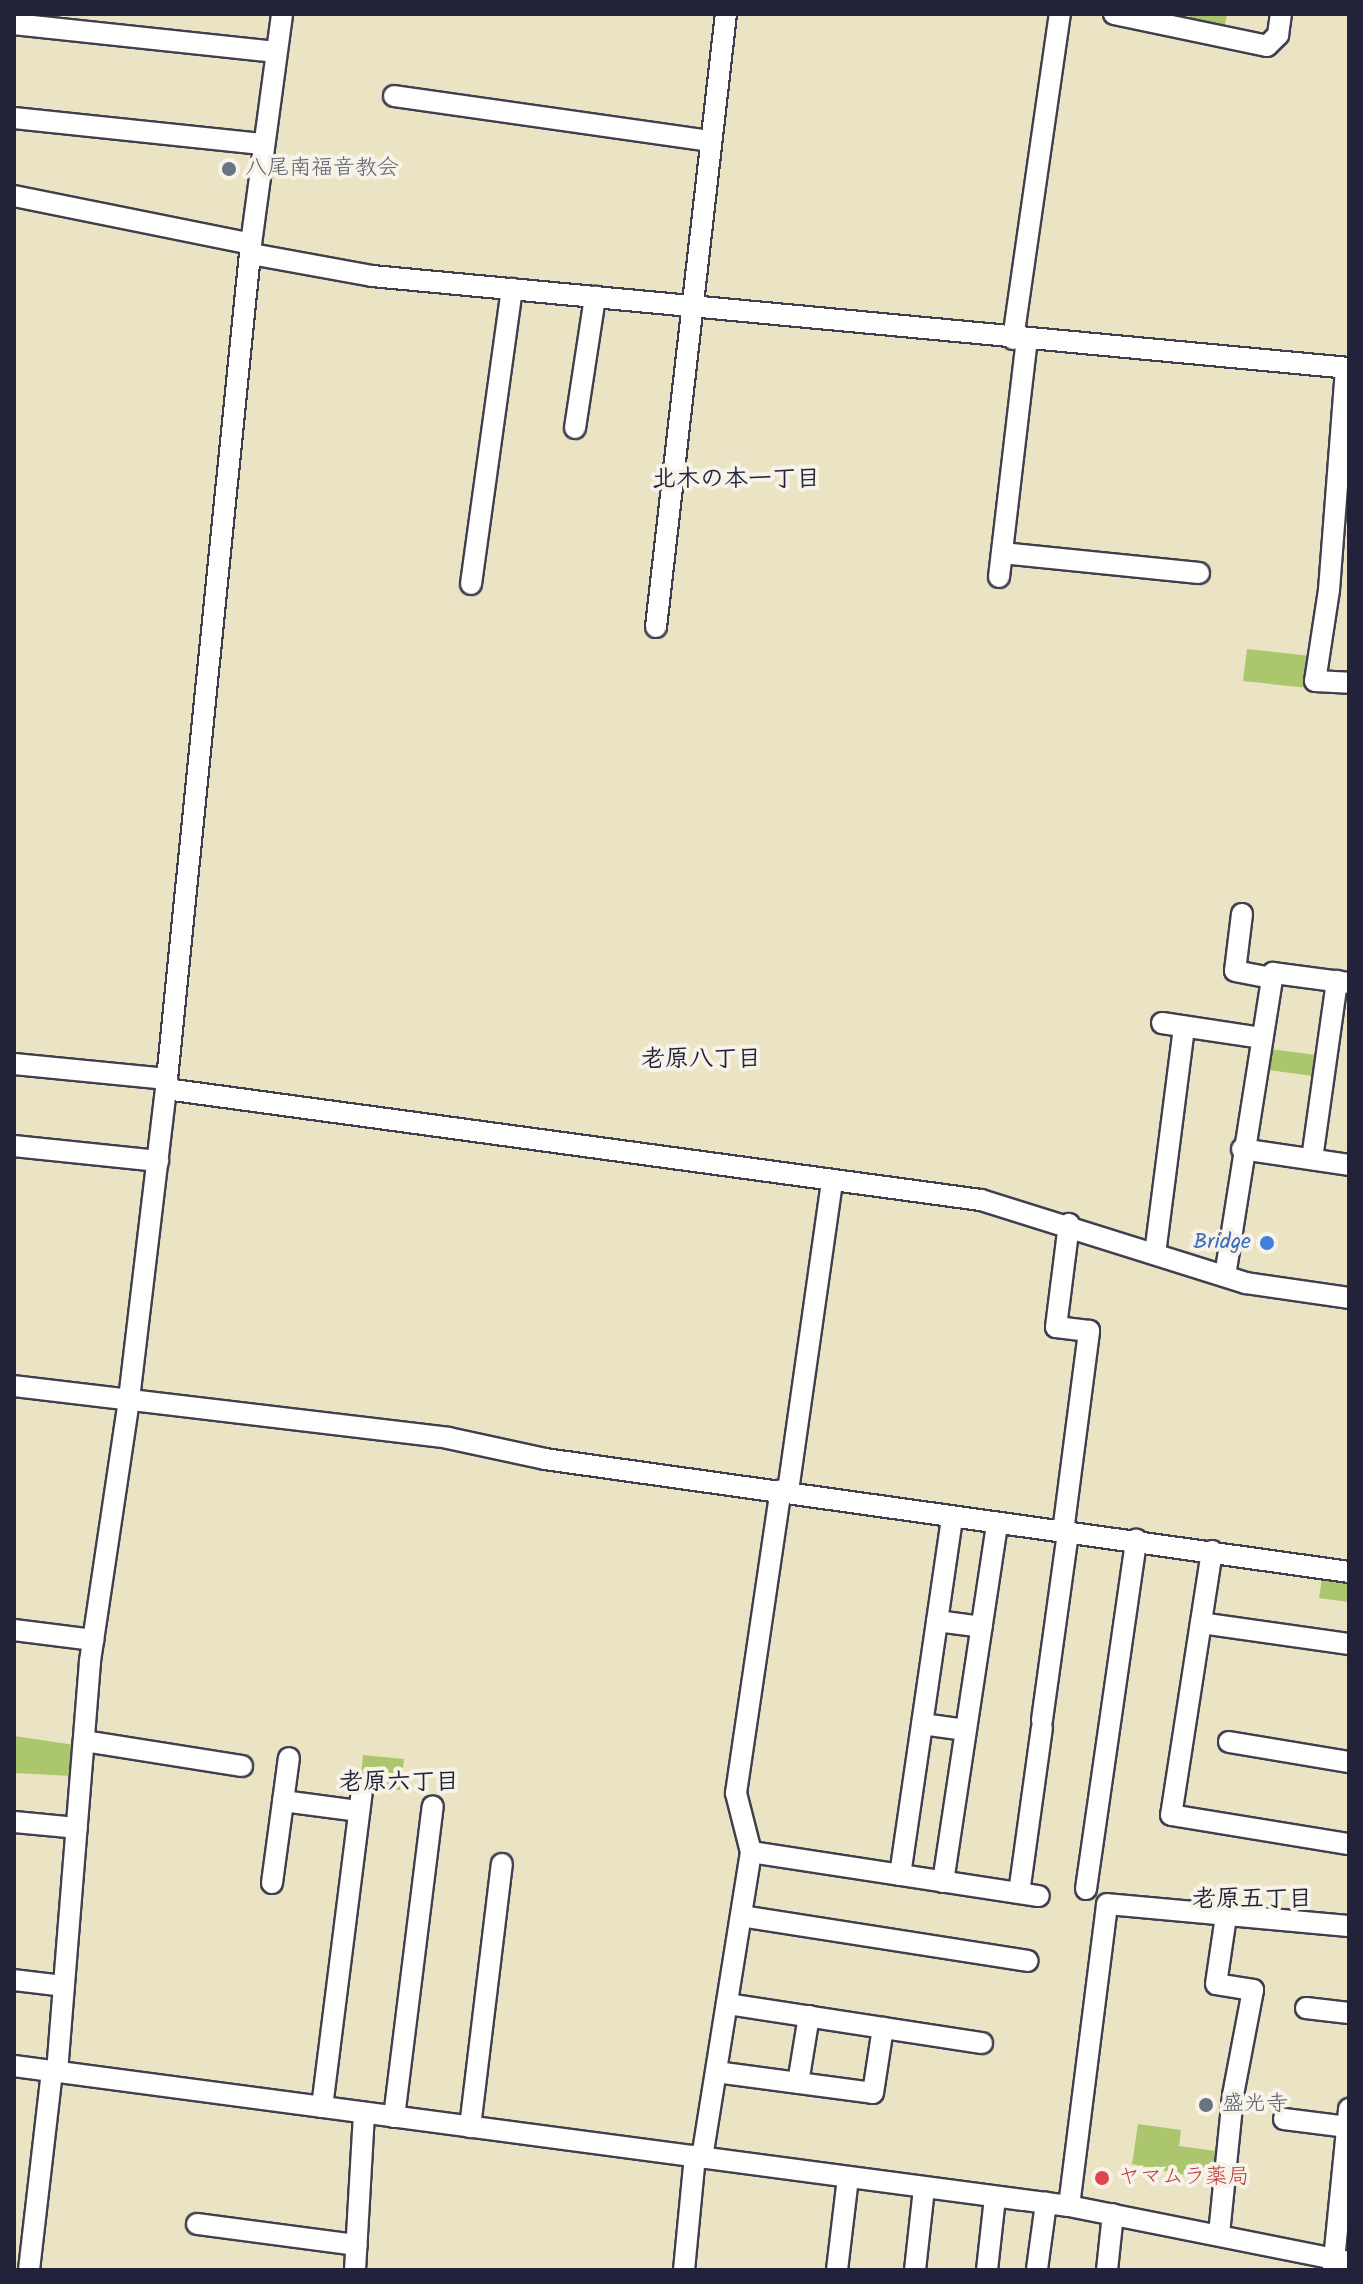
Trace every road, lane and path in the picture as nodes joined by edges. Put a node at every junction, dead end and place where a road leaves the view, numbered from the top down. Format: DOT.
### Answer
graph roads {
  1 [pos="282,14"];
  2 [pos="726,14"];
  3 [pos="1060,14"];
  4 [pos="1114,14"];
  5 [pos="1281,14"];
  6 [pos="1157,20"];
  7 [pos="14,24"];
  8 [pos="276,52"];
  9 [pos="394,96"];
  10 [pos="14,118"];
  11 [pos="710,141"];
  12 [pos="262,144"];
  13 [pos="14,196"];
  14 [pos="251,249"];
  15 [pos="512,289"];
  16 [pos="595,297"];
  17 [pos="691,306"];
  18 [pos="1020,340"];
  19 [pos="1348,368"];
  20 [pos="575,428"];
  21 [pos="1002,553"];
  22 [pos="1199,573"];
  23 [pos="999,577"];
  24 [pos="471,584"];
  25 [pos="656,627"];
  26 [pos="1349,683"];
  27 [pos="1242,914"];
  28 [pos="1272,978"];
  29 [pos="1343,982"];
  30 [pos="1162,1023"];
  31 [pos="1184,1027"];
  32 [pos="1261,1038"];
  33 [pos="14,1064"];
  34 [pos="167,1084"];
  35 [pos="14,1146"];
  36 [pos="1242,1149"];
  37 [pos="1312,1159"];
  38 [pos="158,1161"];
  39 [pos="1349,1165"];
  40 [pos="832,1180"];
  41 [pos="1069,1224"];
  42 [pos="1155,1254"];
  43 [pos="1225,1276"];
  44 [pos="1349,1298"];
  45 [pos="14,1386"];
  46 [pos="129,1399"];
  47 [pos="784,1490"];
  48 [pos="952,1519"];
  49 [pos="997,1525"];
  50 [pos="1066,1532"];
  51 [pos="1136,1540"];
  52 [pos="1212,1551"];
  53 [pos="1349,1572"];
  54 [pos="937,1621"];
  55 [pos="1201,1623"];
  56 [pos="982,1627"];
  57 [pos="14,1630"];
  58 [pos="93,1640"];
  59 [pos="1349,1644"];
  60 [pos="922,1724"];
  61 [pos="966,1730"];
  62 [pos="84,1741"];
  63 [pos="1229,1742"];
  64 [pos="289,1758"];
  65 [pos="1349,1762"];
  66 [pos="242,1766"];
  67 [pos="362,1789"];
  68 [pos="283,1801"];
  69 [pos="433,1806"];
  70 [pos="359,1811"];
  71 [pos="14,1822"];
  72 [pos="77,1828"];
  73 [pos="1349,1844"];
  74 [pos="751,1852"];
  75 [pos="502,1864"];
  76 [pos="900,1875"];
  77 [pos="943,1882"];
  78 [pos="272,1883"];
  79 [pos="1086,1889"];
  80 [pos="741,1916"];
  81 [pos="1226,1916"];
  82 [pos="1349,1926"];
  83 [pos="1027,1961"];
  84 [pos="14,1980"];
  85 [pos="64,1986"];
  86 [pos="727,2004"];
  87 [pos="1306,2008"];
  88 [pos="1349,2013"];
  89 [pos="809,2016"];
  90 [pos="883,2028"];
  91 [pos="982,2043"];
  92 [pos="14,2066"];
  93 [pos="54,2072"];
  94 [pos="716,2072"];
  95 [pos="798,2083"];
  96 [pos="322,2107"];
  97 [pos="364,2113"];
  98 [pos="394,2117"];
  99 [pos="1284,2119"];
  100 [pos="1348,2120"];
  101 [pos="470,2127"];
  102 [pos="699,2157"];
  103 [pos="848,2178"];
  104 [pos="924,2188"];
  105 [pos="995,2198"];
  106 [pos="1046,2203"];
  107 [pos="1069,2206"];
  108 [pos="1113,2214"];
  109 [pos="197,2224"];
  110 [pos="1219,2234"];
  111 [pos="357,2245"];
  112 [pos="1338,2264"];
  113 [pos="1037,2269"];
  114 [pos="29,2270"];
  115 [pos="355,2270"];
  116 [pos="684,2270"];
  117 [pos="837,2270"];
  118 [pos="915,2270"];
  119 [pos="987,2270"];
  120 [pos="1107,2270"];
  1 -- 8 [label="street"];
  2 -- 11 [label="street"];
  3 -- 18 [label="street"];
  4 -- 6 [label="street"];
  5 -- 6 [label="street"];
  7 -- 8 [label="street"];
  8 -- 12 [label="street"];
  9 -- 11 [label="street"];
  10 -- 12 [label="street"];
  11 -- 17 [label="street"];
  12 -- 14 [label="street"];
  13 -- 14 [label="street"];
  14 -- 15 [label="street"];
  14 -- 34 [label="street"];
  15 -- 16 [label="street"];
  15 -- 24 [label="street"];
  16 -- 17 [label="street"];
  16 -- 20 [label="street"];
  17 -- 18 [label="street"];
  17 -- 25 [label="street"];
  18 -- 19 [label="street"];
  18 -- 21 [label="street"];
  19 -- 26 [label="street"];
  21 -- 22 [label="street"];
  21 -- 23 [label="street"];
  27 -- 28 [label="street"];
  28 -- 29 [label="street"];
  28 -- 32 [label="street"];
  29 -- 37 [label="street"];
  30 -- 31 [label="street"];
  31 -- 32 [label="street"];
  31 -- 42 [label="street"];
  32 -- 36 [label="street"];
  33 -- 34 [label="street"];
  34 -- 38 [label="street"];
  34 -- 40 [label="street"];
  35 -- 38 [label="street"];
  36 -- 37 [label="street"];
  36 -- 43 [label="street"];
  37 -- 39 [label="street"];
  38 -- 46 [label="street"];
  40 -- 41 [label="street"];
  40 -- 47 [label="street"];
  41 -- 42 [label="street"];
  41 -- 50 [label="street"];
  42 -- 43 [label="street"];
  43 -- 44 [label="street"];
  45 -- 46 [label="street"];
  46 -- 47 [label="street"];
  46 -- 58 [label="street"];
  47 -- 48 [label="street"];
  47 -- 74 [label="street"];
  48 -- 49 [label="street"];
  48 -- 54 [label="street"];
  49 -- 50 [label="street"];
  49 -- 56 [label="street"];
  50 -- 51 [label="street"];
  50 -- 77 [label="street"];
  51 -- 52 [label="street"];
  51 -- 79 [label="street"];
  52 -- 53 [label="street"];
  52 -- 55 [label="street"];
  54 -- 56 [label="street"];
  54 -- 60 [label="street"];
  55 -- 59 [label="street"];
  55 -- 73 [label="street"];
  56 -- 61 [label="street"];
  57 -- 58 [label="street"];
  58 -- 62 [label="street"];
  60 -- 61 [label="street"];
  60 -- 76 [label="street"];
  61 -- 77 [label="street"];
  62 -- 66 [label="street"];
  62 -- 72 [label="street"];
  63 -- 65 [label="street"];
  64 -- 68 [label="street"];
  67 -- 70 [label="street"];
  68 -- 70 [label="street"];
  68 -- 78 [label="street"];
  69 -- 98 [label="street"];
  70 -- 96 [label="street"];
  71 -- 72 [label="street"];
  72 -- 85 [label="street"];
  74 -- 76 [label="street"];
  74 -- 80 [label="street"];
  75 -- 101 [label="street"];
  76 -- 77 [label="street"];
  80 -- 83 [label="street"];
  80 -- 86 [label="street"];
  81 -- 82 [label="street"];
  81 -- 107 [label="street"];
  81 -- 110 [label="street"];
  84 -- 85 [label="street"];
  85 -- 93 [label="street"];
  86 -- 89 [label="street"];
  86 -- 94 [label="street"];
  87 -- 88 [label="street"];
  89 -- 90 [label="street"];
  89 -- 95 [label="street"];
  90 -- 91 [label="street"];
  90 -- 95 [label="street"];
  92 -- 93 [label="street"];
  93 -- 96 [label="street"];
  93 -- 114 [label="street"];
  94 -- 95 [label="street"];
  94 -- 102 [label="street"];
  96 -- 97 [label="street"];
  97 -- 98 [label="street"];
  97 -- 111 [label="street"];
  98 -- 101 [label="street"];
  99 -- 100 [label="street"];
  100 -- 112 [label="street"];
  101 -- 102 [label="street"];
  102 -- 103 [label="street"];
  102 -- 116 [label="street"];
  103 -- 104 [label="street"];
  103 -- 117 [label="street"];
  104 -- 105 [label="street"];
  104 -- 118 [label="street"];
  105 -- 106 [label="street"];
  105 -- 119 [label="street"];
  106 -- 107 [label="street"];
  106 -- 113 [label="street"];
  107 -- 108 [label="street"];
  108 -- 110 [label="street"];
  108 -- 120 [label="street"];
  109 -- 111 [label="street"];
  110 -- 112 [label="street"];
  111 -- 115 [label="street"];
}
